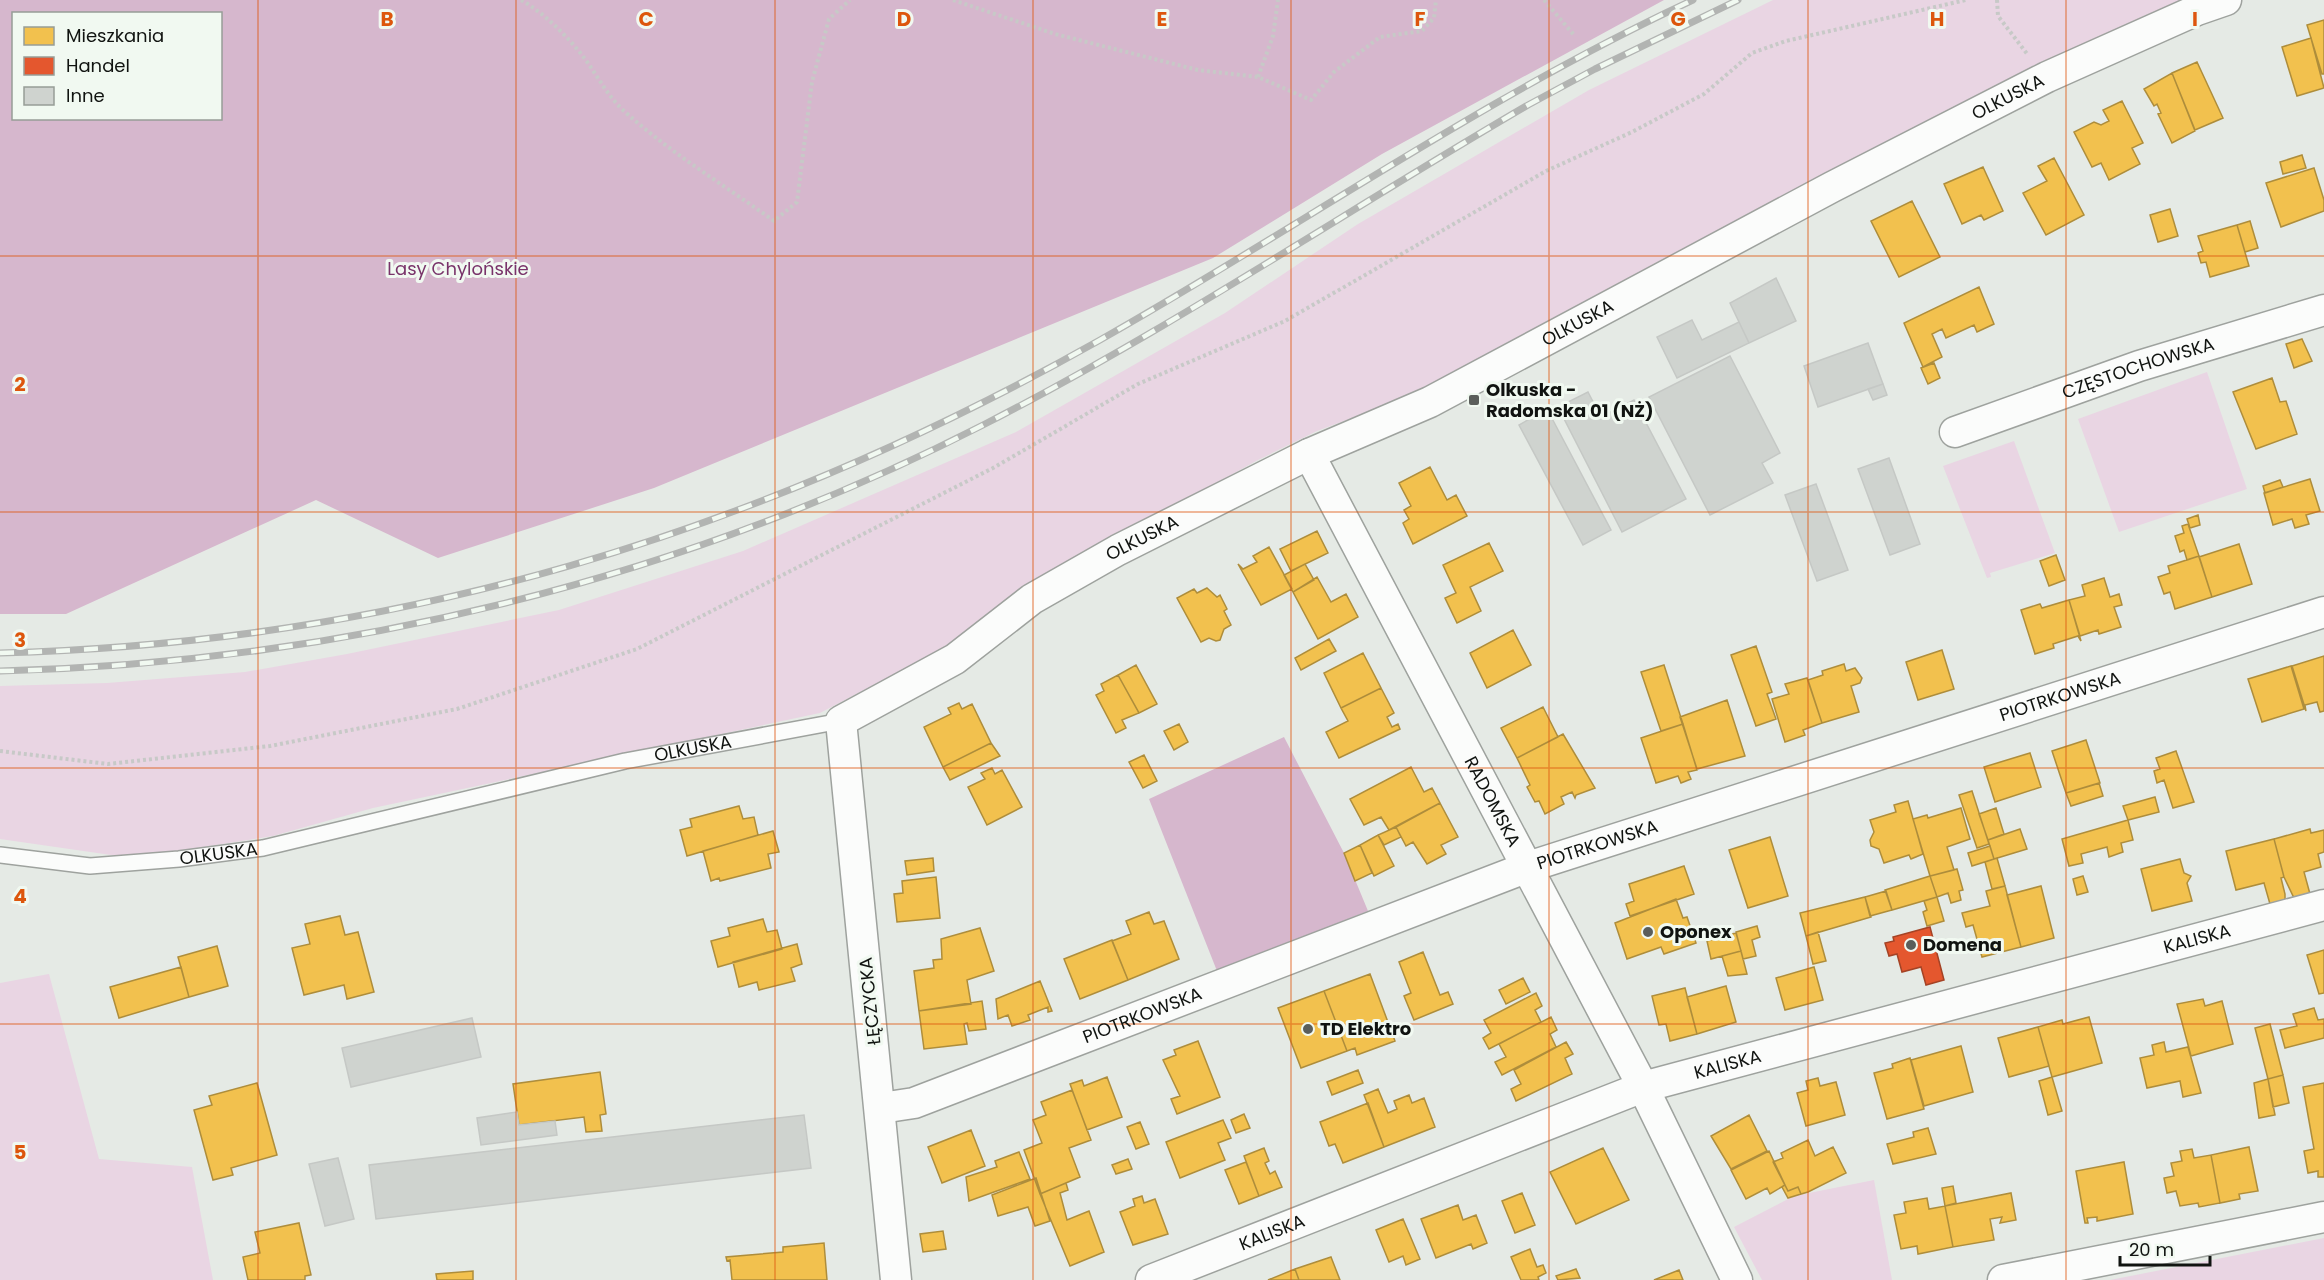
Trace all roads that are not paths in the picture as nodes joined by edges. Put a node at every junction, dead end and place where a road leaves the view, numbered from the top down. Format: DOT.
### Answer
graph roads {
  1 [pos="2226,0"];
  2 [pos="2324,310"];
  3 [pos="1955,432"];
  4 [pos="1309,454"];
  5 [pos="2324,612"];
  6 [pos="841,721"];
  7 [pos="0,855"];
  8 [pos="1528,867"];
  9 [pos="2324,905"];
  10 [pos="1643,1087"];
  11 [pos="881,1108"];
  12 [pos="2324,1217"];
  13 [pos="896,1280"];
  14 [pos="1152,1280"];
  15 [pos="1737,1280"];
  16 [pos="2003,1280"];
  1 -- 4 [label="street, OLKUSKA"];
  2 -- 3 [label="street, CZĘSTOCHOWSKA"];
  4 -- 6 [label="street, OLKUSKA"];
  4 -- 8 [label="street, RADOMSKA"];
  5 -- 8 [label="street, PIOTRKOWSKA"];
  6 -- 7 [label="lane, OLKUSKA"];
  6 -- 11 [label="street, ŁĘCZYCKA"];
  8 -- 10 [label="street, RADOMSKA"];
  8 -- 11 [label="street, PIOTRKOWSKA"];
  9 -- 10 [label="street, KALISKA"];
  10 -- 14 [label="street, KALISKA"];
  10 -- 15 [label="street, RADOMSKA"];
  11 -- 13 [label="street, ŁĘCZYCKA"];
  12 -- 16 [label="street"];
}
